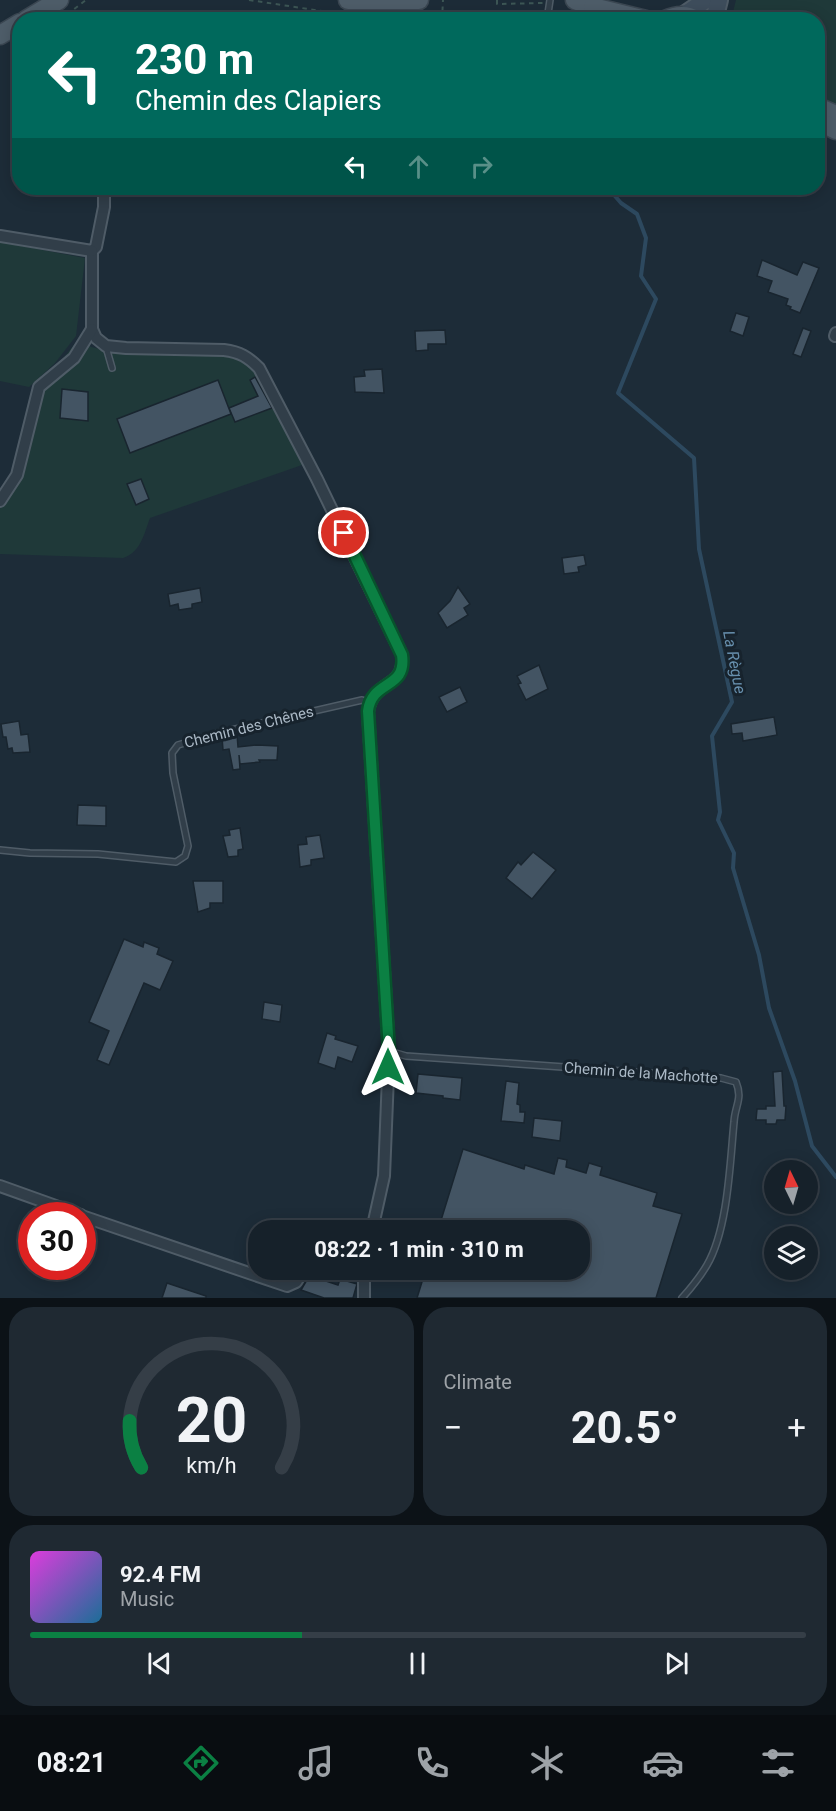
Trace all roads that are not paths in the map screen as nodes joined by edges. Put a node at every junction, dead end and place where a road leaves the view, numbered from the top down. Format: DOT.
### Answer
graph roads {
  1 [pos="57,0"];
  2 [pos="348,0"];
  3 [pos="419,0"];
  4 [pos="706,0"];
  5 [pos="585,3"];
  6 [pos="38,12"];
  7 [pos="599,12"];
  8 [pos="617,12"];
  9 [pos="695,12"];
  10 [pos="104,195"];
  11 [pos="0,236"];
  12 [pos="92,251"];
  13 [pos="92,329"];
  14 [pos="106,346"];
  15 [pos="112,368"];
  16 [pos="0,501"];
  17 [pos="369,703"];
  18 [pos="0,850"];
  19 [pos="389,1051"];
  20 [pos="0,1186"];
  21 [pos="45,1202"];
  22 [pos="96,1220"];
  23 [pos="374,1220"];
  24 [pos="248,1272"];
  25 [pos="270,1280"];
  26 [pos="297,1280"];
  27 [pos="364,1280"];
  28 [pos="364,1298"];
  29 [pos="682,1298"];
  1 -- 6 [label="main road"];
  2 -- 3 [label="main road"];
  4 -- 9 [label="main road"];
  5 -- 7 [label="main road"];
  5 -- 8 [label="main road"];
  10 -- 12 [label="street"];
  11 -- 12 [label="street"];
  12 -- 13 [label="street"];
  13 -- 14 [label="street"];
  13 -- 16 [label="street"];
  14 -- 15 [label="lane"];
  14 -- 17 [label="street"];
  17 -- 18 [label="lane, Chemin des Chênes"];
  17 -- 19 [label="street"];
  19 -- 23 [label="street"];
  19 -- 29 [label="lane, Chemin de la Machotte"];
  20 -- 21 [label="street"];
  22 -- 24 [label="street"];
  25 -- 26 [label="street"];
  27 -- 28 [label="street"];
}
